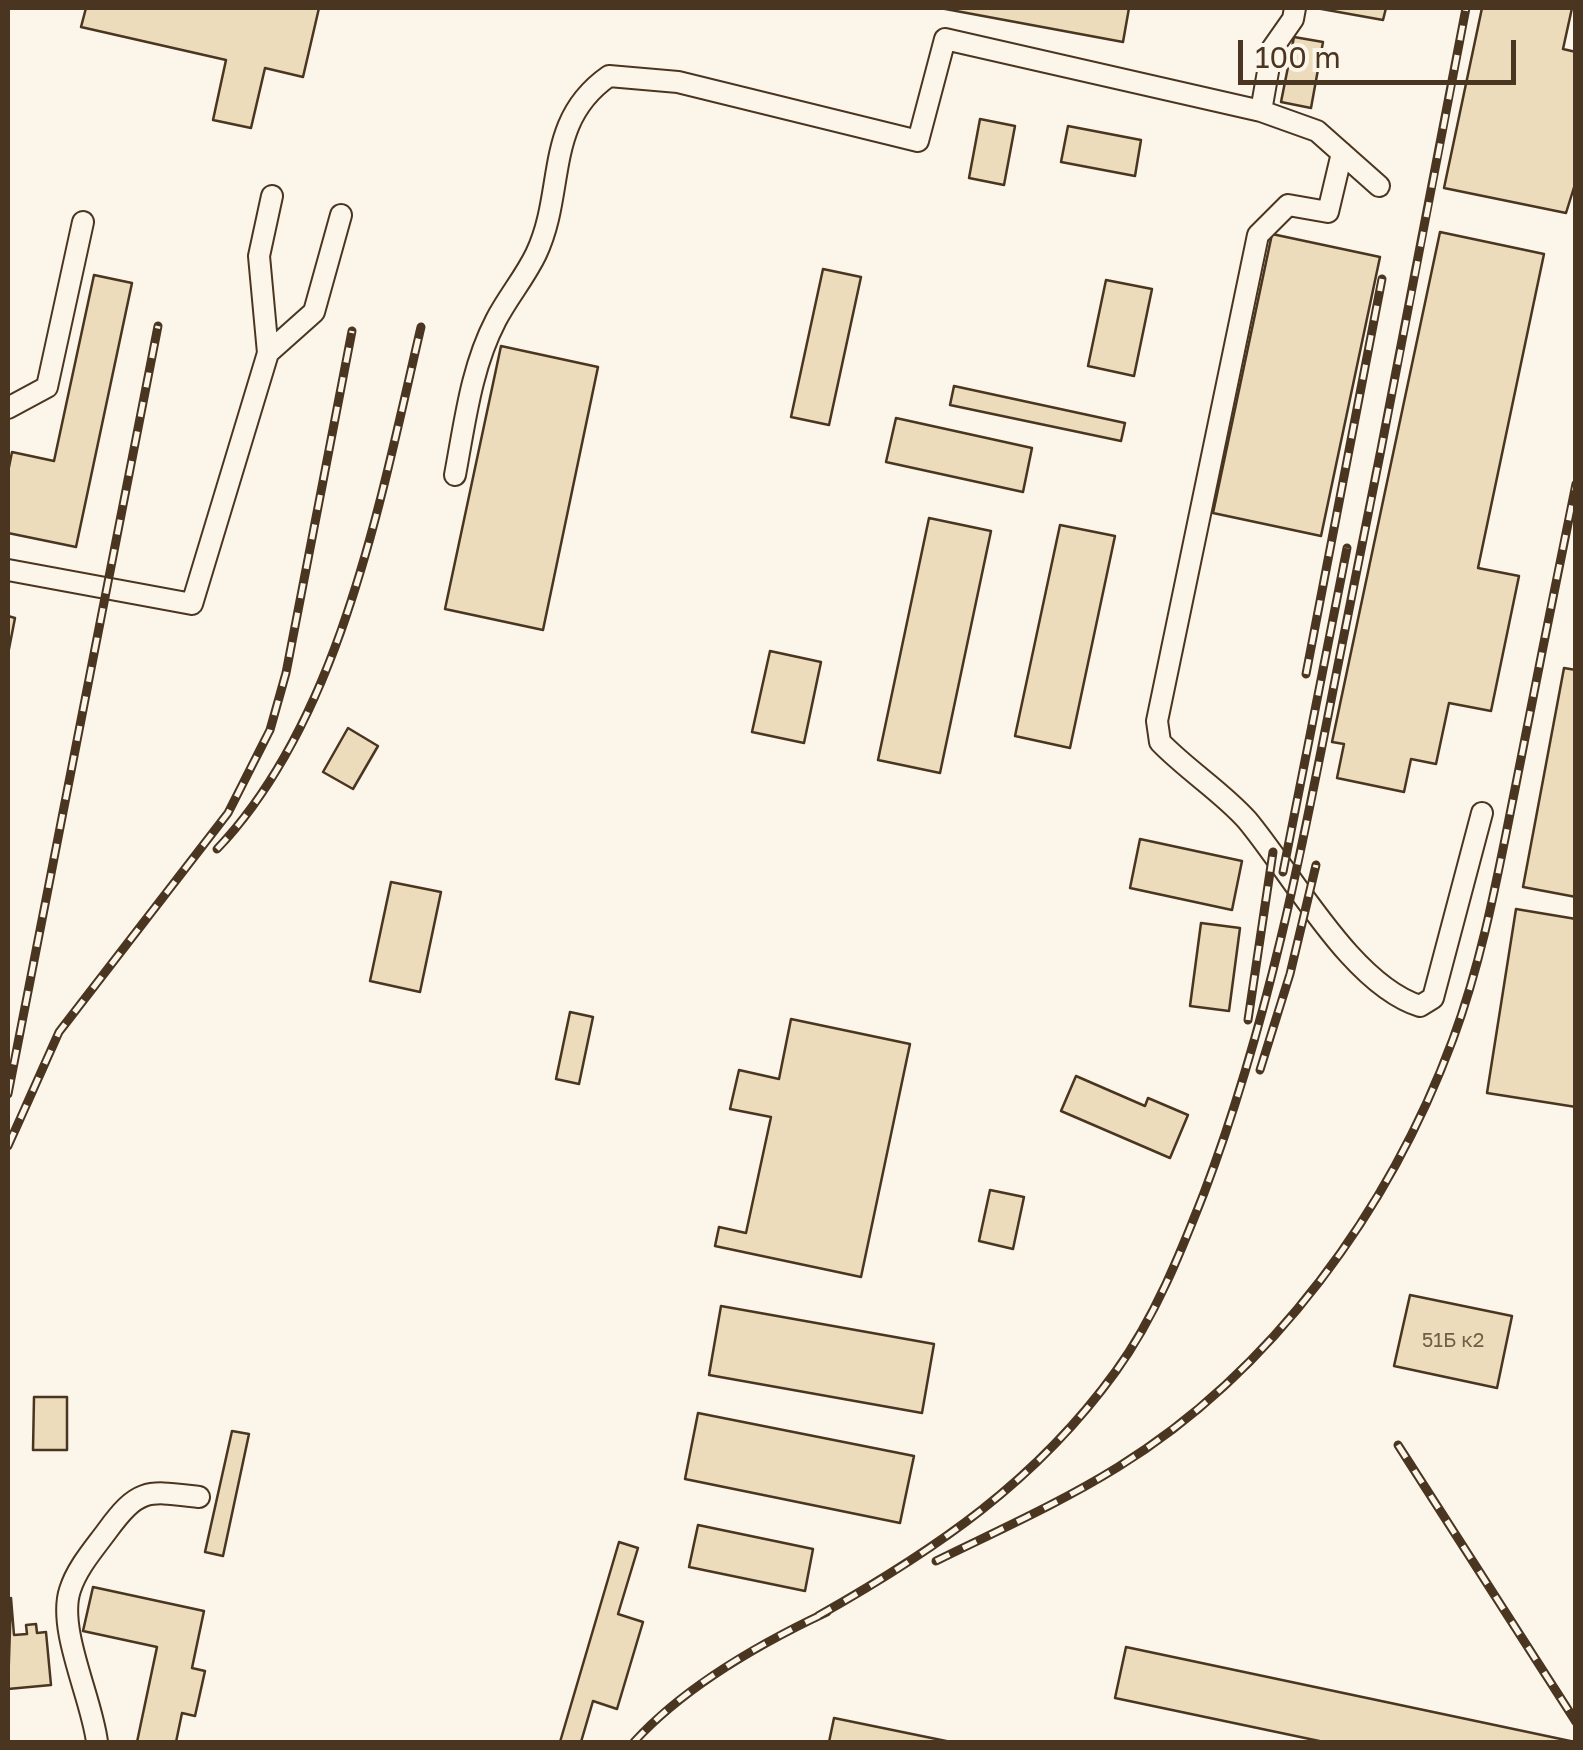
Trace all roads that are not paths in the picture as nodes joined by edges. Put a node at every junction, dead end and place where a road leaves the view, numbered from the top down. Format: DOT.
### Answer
graph roads {
  1 [pos="1295,8"];
  2 [pos="1261,111"];
  3 [pos="1342,153"];
  4 [pos="1379,186"];
  5 [pos="272,196"];
  6 [pos="341,215"];
  7 [pos="83,222"];
  8 [pos="268,353"];
  9 [pos="8,408"];
  10 [pos="456,475"];
  11 [pos="8,570"];
  12 [pos="1482,812"];
  13 [pos="199,1498"];
  14 [pos="97,1742"];
  1 -- 2 [label="lane"];
  2 -- 3 [label="lane"];
  2 -- 10 [label="lane"];
  3 -- 4 [label="lane"];
  3 -- 12 [label="lane"];
  5 -- 8 [label="lane"];
  6 -- 8 [label="lane"];
  7 -- 9 [label="lane"];
  8 -- 11 [label="lane"];
  13 -- 14 [label="lane"];
}
